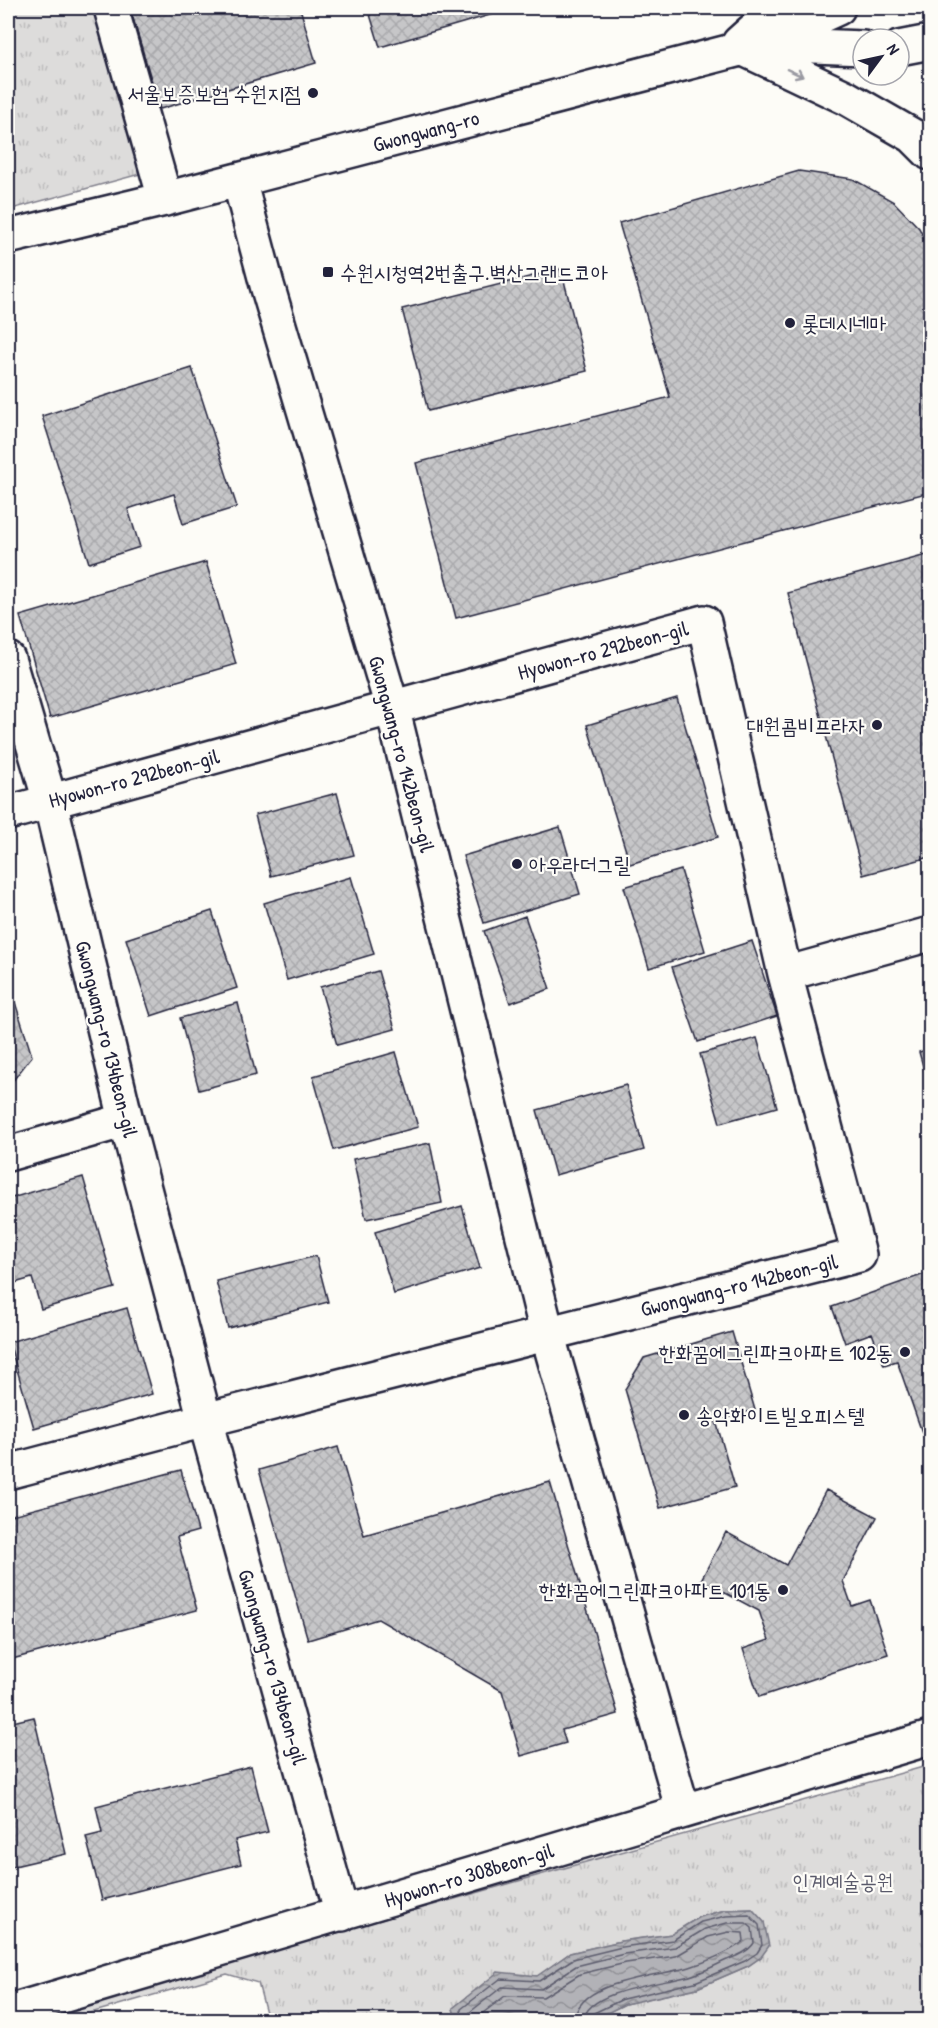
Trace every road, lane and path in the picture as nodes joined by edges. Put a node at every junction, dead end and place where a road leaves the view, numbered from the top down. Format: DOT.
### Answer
graph roads {
  1 [pos="111,8"];
  2 [pos="777,8"];
  3 [pos="838,8"];
  4 [pos="930,42"];
  5 [pos="911,46"];
  6 [pos="744,48"];
  7 [pos="851,48"];
  8 [pos="930,153"];
  9 [pos="239,180"];
  10 [pos="165,199"];
  11 [pos="8,237"];
  12 [pos="8,659"];
  13 [pos="392,707"];
  14 [pos="50,801"];
  15 [pos="8,813"];
  16 [pos="930,934"];
  17 [pos="785,974"];
  18 [pos="126,1120"];
  19 [pos="8,1154"];
  20 [pos="547,1333"];
  21 [pos="205,1420"];
  22 [pos="8,1472"];
  23 [pos="930,1738"];
  24 [pos="683,1811"];
  25 [pos="342,1914"];
  26 [pos="10,2004"];
  1 -- 10 [label="street"];
  2 -- 6 [label="street"];
  3 -- 6 [label="street, Gwongwang-ro"];
  4 -- 5 [label="street"];
  6 -- 7 [label="street"];
  6 -- 8 [label="street, one-way"];
  6 -- 9 [label="street, Gwongwang-ro"];
  9 -- 10 [label="street, Gwongwang-ro"];
  9 -- 13 [label="street, Gwongwang-ro 142beon-gil"];
  10 -- 11 [label="street, Gwongwang-ro"];
  12 -- 14 [label="street, Gwongwang-ro 134beon-gil"];
  13 -- 14 [label="street, Hyowon-ro 292beon-gil"];
  13 -- 17 [label="street, Hyowon-ro 292beon-gil"];
  13 -- 20 [label="street, Gwongwang-ro 142beon-gil"];
  14 -- 15 [label="street, Hyowon-ro 292beon-gil"];
  14 -- 18 [label="street, Gwongwang-ro 134beon-gil"];
  16 -- 17 [label="street"];
  17 -- 20 [label="street, Gwongwang-ro 142beon-gil"];
  18 -- 19 [label="street"];
  18 -- 21 [label="street, Gwongwang-ro 134beon-gil"];
  20 -- 21 [label="street"];
  20 -- 24 [label="street, Gwongwang-ro 142beon-gil"];
  21 -- 22 [label="street"];
  21 -- 25 [label="street, Gwongwang-ro 134beon-gil"];
  23 -- 24 [label="street, Hyowon-ro 308beon-gil"];
  24 -- 25 [label="street, Hyowon-ro 308beon-gil"];
  25 -- 26 [label="street, Hyowon-ro 308beon-gil"];
}
